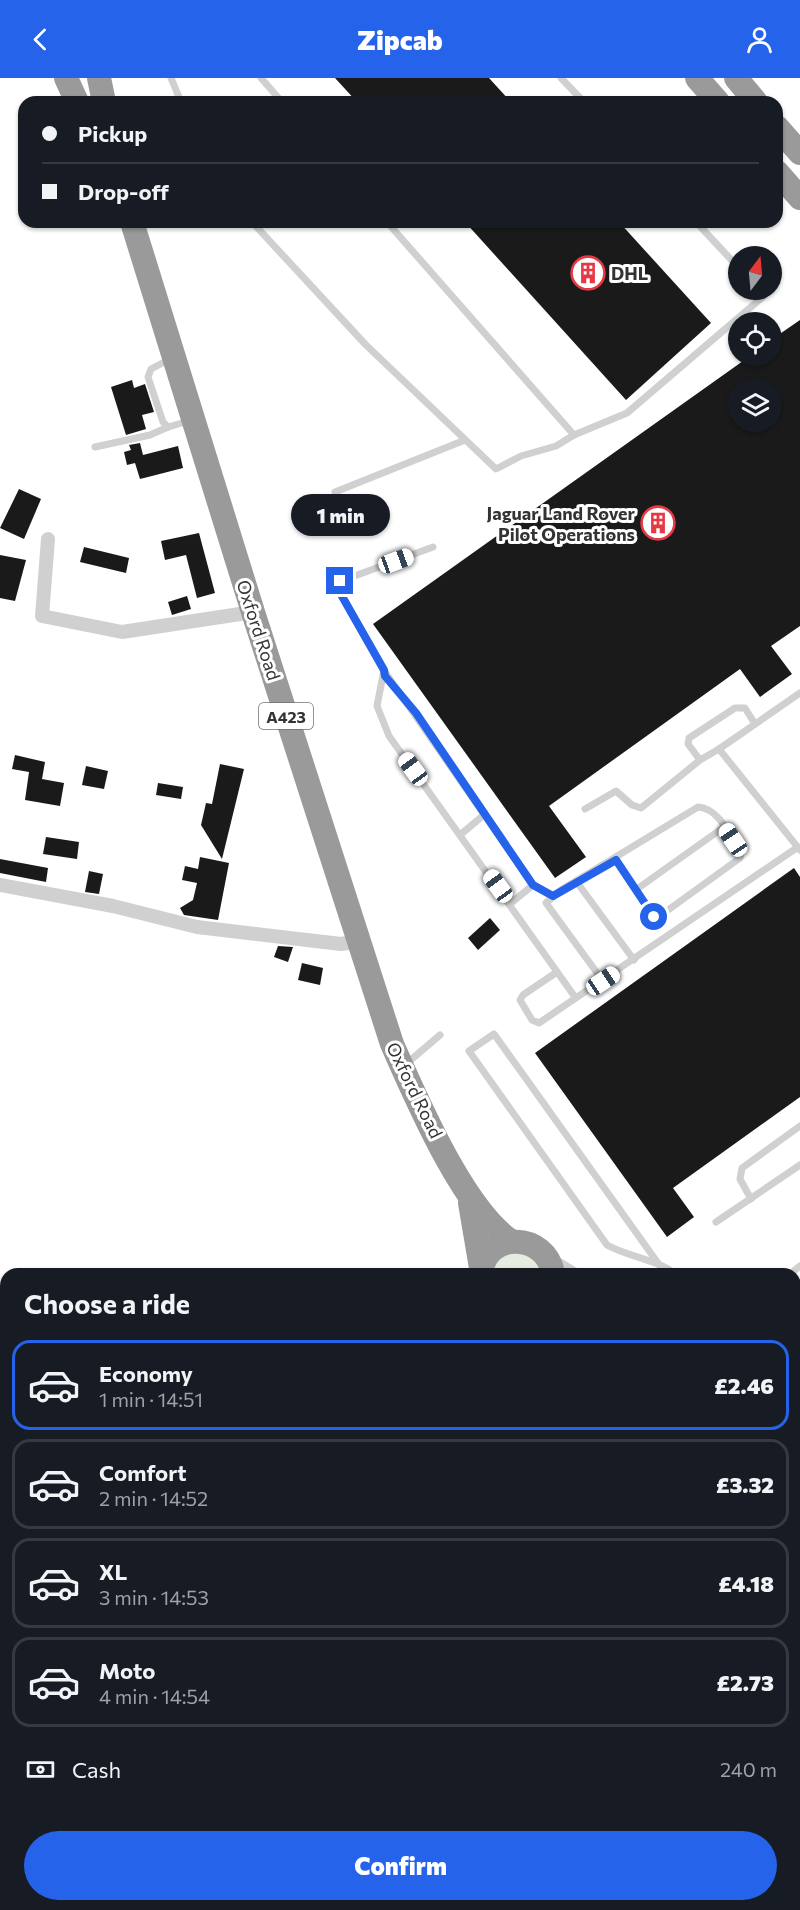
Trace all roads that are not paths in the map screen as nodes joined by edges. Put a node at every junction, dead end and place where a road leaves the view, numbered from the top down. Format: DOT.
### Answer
graph roads {
  1 [pos="66,78"];
  2 [pos="99,78"];
  3 [pos="171,78"];
  4 [pos="261,78"];
  5 [pos="561,78"];
  6 [pos="697,78"];
  7 [pos="736,78"];
  8 [pos="74,96"];
  9 [pos="103,96"];
  10 [pos="178,96"];
  11 [pos="277,96"];
  12 [pos="578,96"];
  13 [pos="712,96"];
  14 [pos="751,96"];
  15 [pos="783,134"];
  16 [pos="800,153"];
  17 [pos="783,179"];
  18 [pos="800,198"];
  19 [pos="134,228"];
  20 [pos="258,228"];
  21 [pos="392,228"];
  22 [pos="702,228"];
  23 [pos="728,256"];
  24 [pos="759,300"];
  25 [pos="175,356"];
  26 [pos="194,419"];
  27 [pos="168,426"];
  28 [pos="574,435"];
  29 [pos="465,440"];
  30 [pos="95,447"];
  31 [pos="335,492"];
  32 [pos="48,539"];
  33 [pos="433,547"];
  34 [pos="253,612"];
  35 [pos="384,670"];
  36 [pos="800,693"];
  37 [pos="755,724"];
  38 [pos="718,748"];
  39 [pos="700,760"];
  40 [pos="585,809"];
  41 [pos="485,814"];
  42 [pos="724,827"];
  43 [pos="460,835"];
  44 [pos="799,848"];
  45 [pos="616,860"];
  46 [pos="576,881"];
  47 [pos="0,885"];
  48 [pos="533,885"];
  49 [pos="637,889"];
  50 [pos="553,896"];
  51 [pos="510,904"];
  52 [pos="359,941"];
  53 [pos="634,960"];
  54 [pos="557,972"];
  55 [pos="603,981"];
  56 [pos="574,997"];
  57 [pos="440,1035"];
  58 [pos="402,1067"];
  59 [pos="800,1126"];
  60 [pos="800,1165"];
  61 [pos="470,1198"];
  62 [pos="752,1199"];
  63 [pos="716,1222"];
  64 [pos="512,1241"];
  65 [pos="549,1263"];
  66 [pos="660,1266"];
  67 [pos="481,1268"];
  68 [pos="483,1268"];
  69 [pos="664,1268"];
  1 -- 8 [label="highway"];
  2 -- 9 [label="highway"];
  3 -- 10 [label="lane"];
  4 -- 11 [label="lane"];
  5 -- 12 [label="lane"];
  6 -- 13 [label="highway"];
  7 -- 14 [label="highway"];
  15 -- 16 [label="highway"];
  17 -- 18 [label="highway"];
  19 -- 25 [label="highway, Oxford Road / A423"];
  20 -- 29 [label="lane"];
  21 -- 28 [label="lane"];
  22 -- 23 [label="lane"];
  24 -- 28 [label="lane"];
  25 -- 26 [label="highway, Oxford Road / A423"];
  25 -- 27 [label="lane"];
  26 -- 27 [label="lane"];
  26 -- 34 [label="highway, Oxford Road / A423"];
  27 -- 30 [label="lane"];
  28 -- 29 [label="lane"];
  29 -- 31 [label="lane"];
  32 -- 34 [label="street"];
  33 -- 35 [label="lane"];
  34 -- 52 [label="highway, Oxford Road / A423"];
  35 -- 41 [label="lane"];
  35 -- 43 [label="lane"];
  36 -- 37 [label="lane"];
  37 -- 38 [label="lane"];
  37 -- 39 [label="lane"];
  38 -- 39 [label="lane"];
  38 -- 44 [label="lane"];
  39 -- 40 [label="lane"];
  41 -- 43 [label="lane"];
  41 -- 48 [label="lane"];
  42 -- 45 [label="lane"];
  42 -- 49 [label="lane"];
  42 -- 49 [label="lane"];
  43 -- 51 [label="lane"];
  44 -- 53 [label="lane"];
  45 -- 46 [label="lane"];
  45 -- 49 [label="lane"];
  46 -- 50 [label="lane"];
  46 -- 53 [label="lane"];
  47 -- 52 [label="street"];
  48 -- 50 [label="lane"];
  48 -- 51 [label="lane"];
  50 -- 55 [label="lane"];
  51 -- 54 [label="lane"];
  52 -- 58 [label="highway, Oxford Road / A423"];
  53 -- 55 [label="lane"];
  54 -- 56 [label="lane"];
  54 -- 56 [label="lane"];
  55 -- 56 [label="lane"];
  57 -- 58 [label="lane"];
  58 -- 61 [label="highway, Oxford Road / A423"];
  59 -- 62 [label="lane"];
  60 -- 62 [label="lane"];
  61 -- 64 [label="highway, Oxford Road / A423"];
  61 -- 67 [label="highway, Oxford Road / A423"];
  62 -- 63 [label="lane"];
  64 -- 65 [label="highway"];
  64 -- 68 [label="highway"];
  66 -- 66 [label="lane"];
  66 -- 69 [label="lane"];
}
